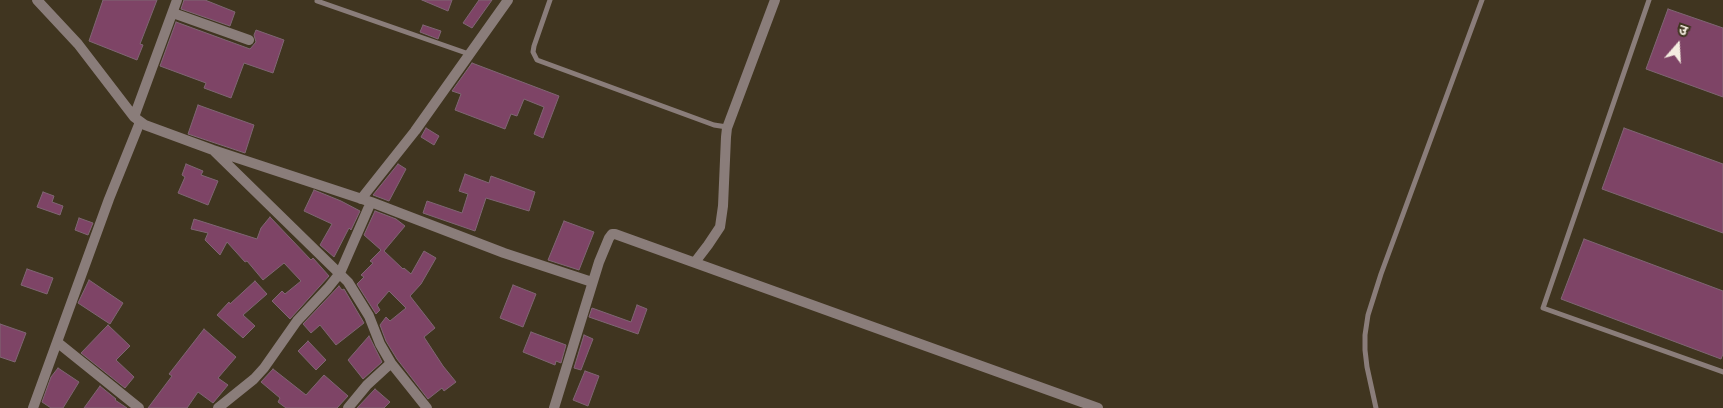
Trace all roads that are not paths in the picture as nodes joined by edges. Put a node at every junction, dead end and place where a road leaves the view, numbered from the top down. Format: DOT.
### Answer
graph roads {
  1 [pos="37,0"];
  2 [pos="177,0"];
  3 [pos="508,0"];
  4 [pos="550,0"];
  5 [pos="775,0"];
  6 [pos="1482,0"];
  7 [pos="1649,0"];
  8 [pos="317,1"];
  9 [pos="173,13"];
  10 [pos="250,40"];
  11 [pos="469,54"];
  12 [pos="137,120"];
  13 [pos="728,128"];
  14 [pos="213,150"];
  15 [pos="366,201"];
  16 [pos="696,262"];
  17 [pos="340,273"];
  18 [pos="592,282"];
  19 [pos="57,342"];
  20 [pos="391,363"];
  21 [pos="1723,372"];
  22 [pos="33,408"];
  23 [pos="139,408"];
  24 [pos="218,408"];
  25 [pos="348,408"];
  26 [pos="427,408"];
  27 [pos="554,408"];
  28 [pos="1098,408"];
  29 [pos="1376,408"];
  1 -- 12 [label="street"];
  2 -- 9 [label="street"];
  3 -- 11 [label="street"];
  4 -- 13 [label="lane"];
  5 -- 13 [label="street"];
  6 -- 29 [label="lane"];
  7 -- 21 [label="lane"];
  8 -- 11 [label="lane"];
  9 -- 10 [label="street"];
  9 -- 12 [label="street"];
  11 -- 15 [label="street"];
  12 -- 14 [label="street"];
  12 -- 19 [label="street"];
  13 -- 16 [label="street"];
  14 -- 15 [label="street"];
  14 -- 17 [label="street"];
  15 -- 17 [label="street"];
  15 -- 18 [label="street"];
  16 -- 18 [label="street"];
  16 -- 28 [label="street"];
  17 -- 20 [label="street"];
  17 -- 24 [label="street"];
  18 -- 27 [label="street"];
  19 -- 22 [label="street"];
  19 -- 23 [label="street"];
  20 -- 25 [label="street"];
  20 -- 26 [label="street"];
}
